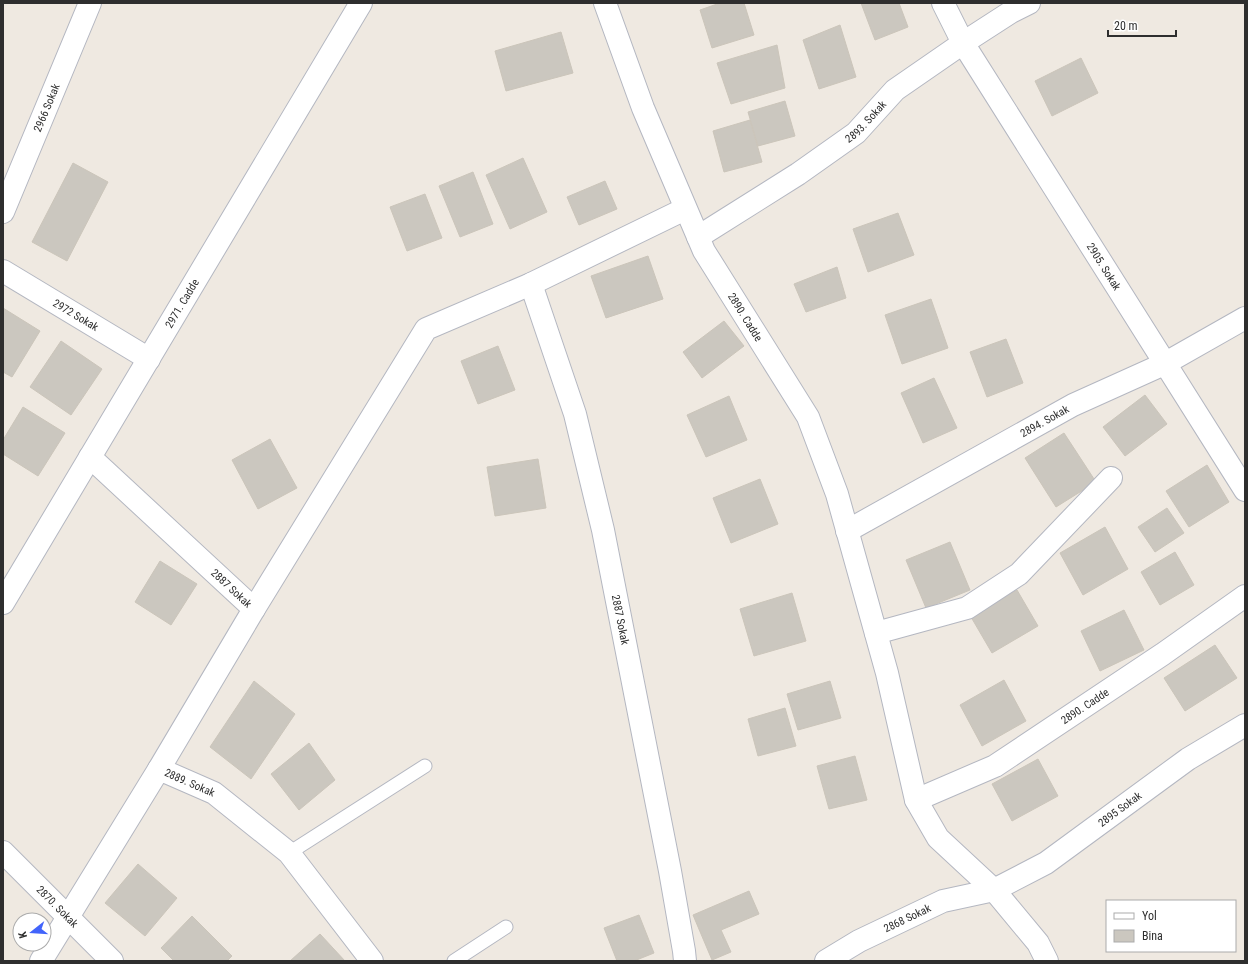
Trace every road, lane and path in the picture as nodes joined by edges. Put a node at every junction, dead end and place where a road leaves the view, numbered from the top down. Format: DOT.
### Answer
graph roads {
  1 [pos="90,3"];
  2 [pos="361,3"];
  3 [pos="605,3"];
  4 [pos="943,3"];
  5 [pos="1029,3"];
  6 [pos="963,43"];
  7 [pos="686,208"];
  8 [pos="3,212"];
  9 [pos="698,237"];
  10 [pos="3,271"];
  11 [pos="531,284"];
  12 [pos="1245,318"];
  13 [pos="149,359"];
  14 [pos="1164,364"];
  15 [pos="90,457"];
  16 [pos="1111,478"];
  17 [pos="1245,490"];
  18 [pos="847,531"];
  19 [pos="1245,596"];
  20 [pos="3,604"];
  21 [pos="254,609"];
  22 [pos="876,633"];
  23 [pos="1245,725"];
  24 [pos="425,766"];
  25 [pos="159,769"];
  26 [pos="916,800"];
  27 [pos="3,852"];
  28 [pos="289,853"];
  29 [pos="994,890"];
  30 [pos="68,917"];
  31 [pos="506,927"];
  32 [pos="41,961"];
  33 [pos="112,961"];
  34 [pos="372,961"];
  35 [pos="454,961"];
  36 [pos="685,961"];
  37 [pos="826,961"];
  38 [pos="1047,961"];
  1 -- 8 [label="street, 2966 Sokak"];
  2 -- 13 [label="street, 2971. Cadde"];
  3 -- 7 [label="street, 2890. Cadde"];
  4 -- 6 [label="street, 2905. Sokak"];
  5 -- 6 [label="street, 2893. Sokak"];
  6 -- 9 [label="street, 2893. Sokak"];
  6 -- 14 [label="street, 2905. Sokak"];
  7 -- 9 [label="street, 2890. Cadde"];
  7 -- 11 [label="street"];
  9 -- 18 [label="street, 2890. Cadde"];
  10 -- 13 [label="street, 2972 Sokak"];
  11 -- 21 [label="street"];
  11 -- 36 [label="street, 2887 Sokak"];
  12 -- 14 [label="street, 2894. Sokak"];
  13 -- 15 [label="street, 2971. Cadde"];
  14 -- 17 [label="street, 2905. Sokak"];
  14 -- 18 [label="street, 2894. Sokak"];
  15 -- 20 [label="street, 2971. Cadde"];
  15 -- 21 [label="street, 2887 Sokak"];
  16 -- 22 [label="street"];
  18 -- 22 [label="street, 2890. Cadde"];
  19 -- 26 [label="street, 2890. Cadde"];
  21 -- 25 [label="street, 2887 Sokak"];
  22 -- 26 [label="street, 2890. Cadde"];
  23 -- 29 [label="street, 2895 Sokak"];
  24 -- 28 [label="lane"];
  25 -- 28 [label="street, 2889. Sokak"];
  25 -- 30 [label="street, 2889. Sokak"];
  26 -- 29 [label="street, 2890. Cadde"];
  27 -- 30 [label="street, 2870. Sokak"];
  28 -- 34 [label="street, 2889. Sokak"];
  29 -- 37 [label="street, 2868 Sokak"];
  29 -- 38 [label="street, 2890. Cadde"];
  30 -- 32 [label="street, 2889. Sokak"];
  30 -- 33 [label="street, 2870. Sokak"];
  31 -- 35 [label="lane"];
}
